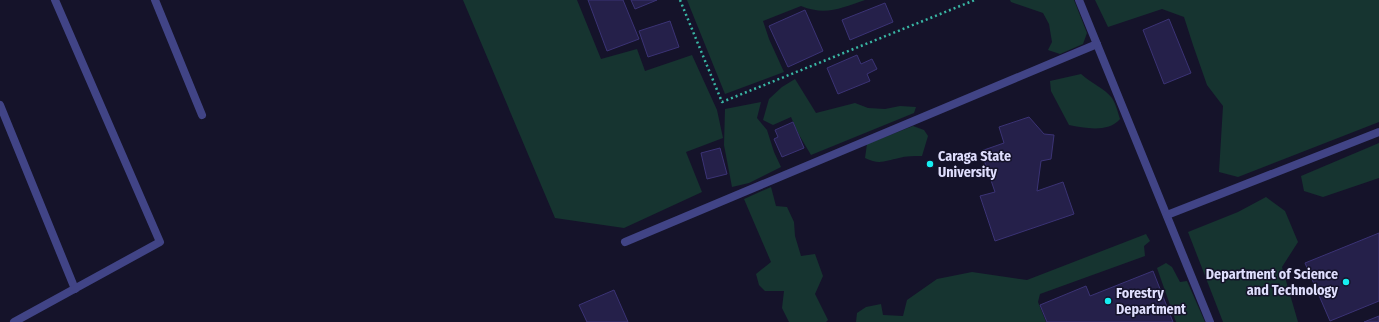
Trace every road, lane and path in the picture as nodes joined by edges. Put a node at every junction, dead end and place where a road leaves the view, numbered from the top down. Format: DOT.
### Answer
graph roads {
  1 [pos="56,0"];
  2 [pos="155,0"];
  3 [pos="680,0"];
  4 [pos="975,0"];
  5 [pos="1079,0"];
  6 [pos="1097,44"];
  7 [pos="0,105"];
  8 [pos="202,115"];
  9 [pos="1379,132"];
  10 [pos="1167,215"];
  11 [pos="625,242"];
  12 [pos="75,288"];
  13 [pos="14,322"];
  14 [pos="1210,322"];
  1 -- 12 [label="street"];
  2 -- 8 [label="street"];
  3 -- 4 [label="path"];
  5 -- 6 [label="street"];
  6 -- 10 [label="street"];
  6 -- 11 [label="street"];
  7 -- 12 [label="street"];
  9 -- 10 [label="street"];
  10 -- 14 [label="street"];
  12 -- 13 [label="street"];
}
